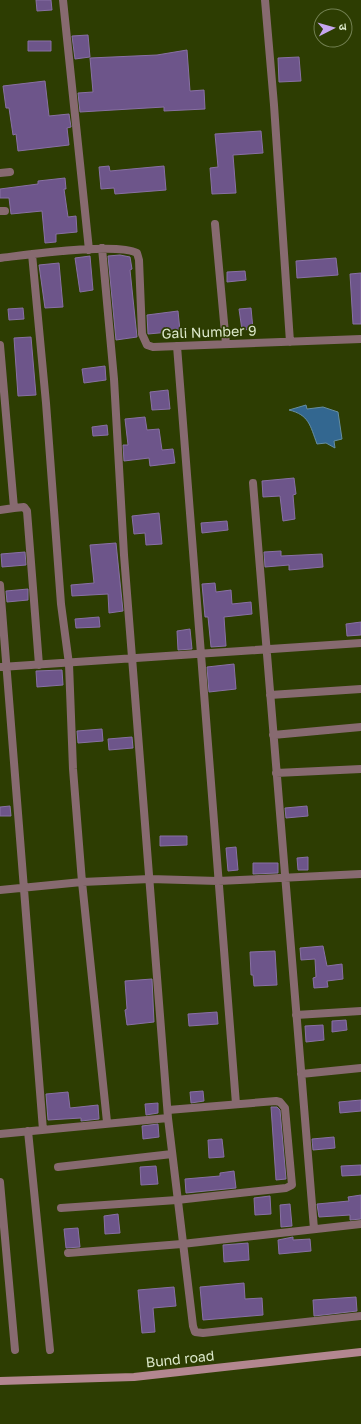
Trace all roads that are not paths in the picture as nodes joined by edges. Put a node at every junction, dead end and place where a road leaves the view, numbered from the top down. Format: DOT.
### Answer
graph roads {
  1 [pos="63,0"];
  2 [pos="265,0"];
  3 [pos="10,172"];
  4 [pos="0,173"];
  5 [pos="215,224"];
  6 [pos="102,248"];
  7 [pos="88,250"];
  8 [pos="32,254"];
  9 [pos="0,258"];
  10 [pos="361,339"];
  11 [pos="290,342"];
  12 [pos="226,344"];
  13 [pos="0,345"];
  14 [pos="177,346"];
  15 [pos="253,483"];
  16 [pos="14,508"];
  17 [pos="0,510"];
  18 [pos="0,585"];
  19 [pos="361,644"];
  20 [pos="266,650"];
  21 [pos="200,654"];
  22 [pos="133,659"];
  23 [pos="69,664"];
  24 [pos="39,665"];
  25 [pos="3,667"];
  26 [pos="361,689"];
  27 [pos="270,695"];
  28 [pos="361,726"];
  29 [pos="273,734"];
  30 [pos="361,769"];
  31 [pos="276,773"];
  32 [pos="361,874"];
  33 [pos="150,879"];
  34 [pos="285,879"];
  35 [pos="218,881"];
  36 [pos="82,882"];
  37 [pos="23,888"];
  38 [pos="0,890"];
  39 [pos="361,1010"];
  40 [pos="296,1015"];
  41 [pos="361,1068"];
  42 [pos="301,1074"];
  43 [pos="236,1104"];
  44 [pos="168,1114"];
  45 [pos="107,1122"];
  46 [pos="43,1130"];
  47 [pos="28,1131"];
  48 [pos="0,1134"];
  49 [pos="172,1154"];
  50 [pos="58,1167"];
  51 [pos="0,1182"];
  52 [pos="177,1200"];
  53 [pos="61,1208"];
  54 [pos="361,1224"];
  55 [pos="314,1229"];
  56 [pos="182,1244"];
  57 [pos="68,1253"];
  58 [pos="361,1316"];
  59 [pos="15,1350"];
  60 [pos="50,1350"];
  61 [pos="361,1352"];
  62 [pos="0,1381"];
  1 -- 7 [label="street"];
  2 -- 11 [label="street"];
  3 -- 4 [label="street"];
  5 -- 12 [label="street"];
  6 -- 7 [label="street, Gali Number 9"];
  6 -- 14 [label="street, Gali Number 9"];
  6 -- 22 [label="street"];
  7 -- 8 [label="street, Gali Number 9"];
  8 -- 9 [label="street, Gali Number 9"];
  8 -- 23 [label="street"];
  10 -- 11 [label="street, Gali Number 9"];
  11 -- 12 [label="street, Gali Number 9"];
  12 -- 14 [label="street, Gali Number 9"];
  13 -- 16 [label="street"];
  14 -- 21 [label="street"];
  15 -- 20 [label="street"];
  16 -- 17 [label="street"];
  16 -- 24 [label="street"];
  18 -- 25 [label="street"];
  19 -- 20 [label="street"];
  20 -- 21 [label="street"];
  20 -- 27 [label="street"];
  21 -- 22 [label="street"];
  21 -- 35 [label="street"];
  22 -- 23 [label="street"];
  22 -- 33 [label="street"];
  23 -- 24 [label="street"];
  23 -- 36 [label="street"];
  24 -- 25 [label="street"];
  25 -- 37 [label="street"];
  26 -- 27 [label="street"];
  27 -- 29 [label="street"];
  28 -- 29 [label="street"];
  29 -- 31 [label="street"];
  30 -- 31 [label="street"];
  31 -- 34 [label="street"];
  32 -- 34 [label="street"];
  33 -- 35 [label="street"];
  33 -- 36 [label="street"];
  33 -- 44 [label="street"];
  34 -- 35 [label="street"];
  34 -- 40 [label="street"];
  35 -- 43 [label="street"];
  36 -- 37 [label="street"];
  36 -- 45 [label="street"];
  37 -- 38 [label="street"];
  37 -- 46 [label="street"];
  39 -- 40 [label="street"];
  40 -- 42 [label="street"];
  41 -- 42 [label="street"];
  42 -- 55 [label="street"];
  43 -- 44 [label="street"];
  43 -- 52 [label="street"];
  44 -- 45 [label="street"];
  44 -- 49 [label="street"];
  45 -- 46 [label="street"];
  46 -- 47 [label="street"];
  47 -- 48 [label="street"];
  47 -- 60 [label="street"];
  49 -- 50 [label="street"];
  49 -- 52 [label="street"];
  51 -- 59 [label="street"];
  52 -- 53 [label="street"];
  52 -- 56 [label="street"];
  54 -- 55 [label="street"];
  55 -- 56 [label="street"];
  56 -- 57 [label="street"];
  56 -- 58 [label="street"];
  61 -- 62 [label="street, Bund road"];
}
